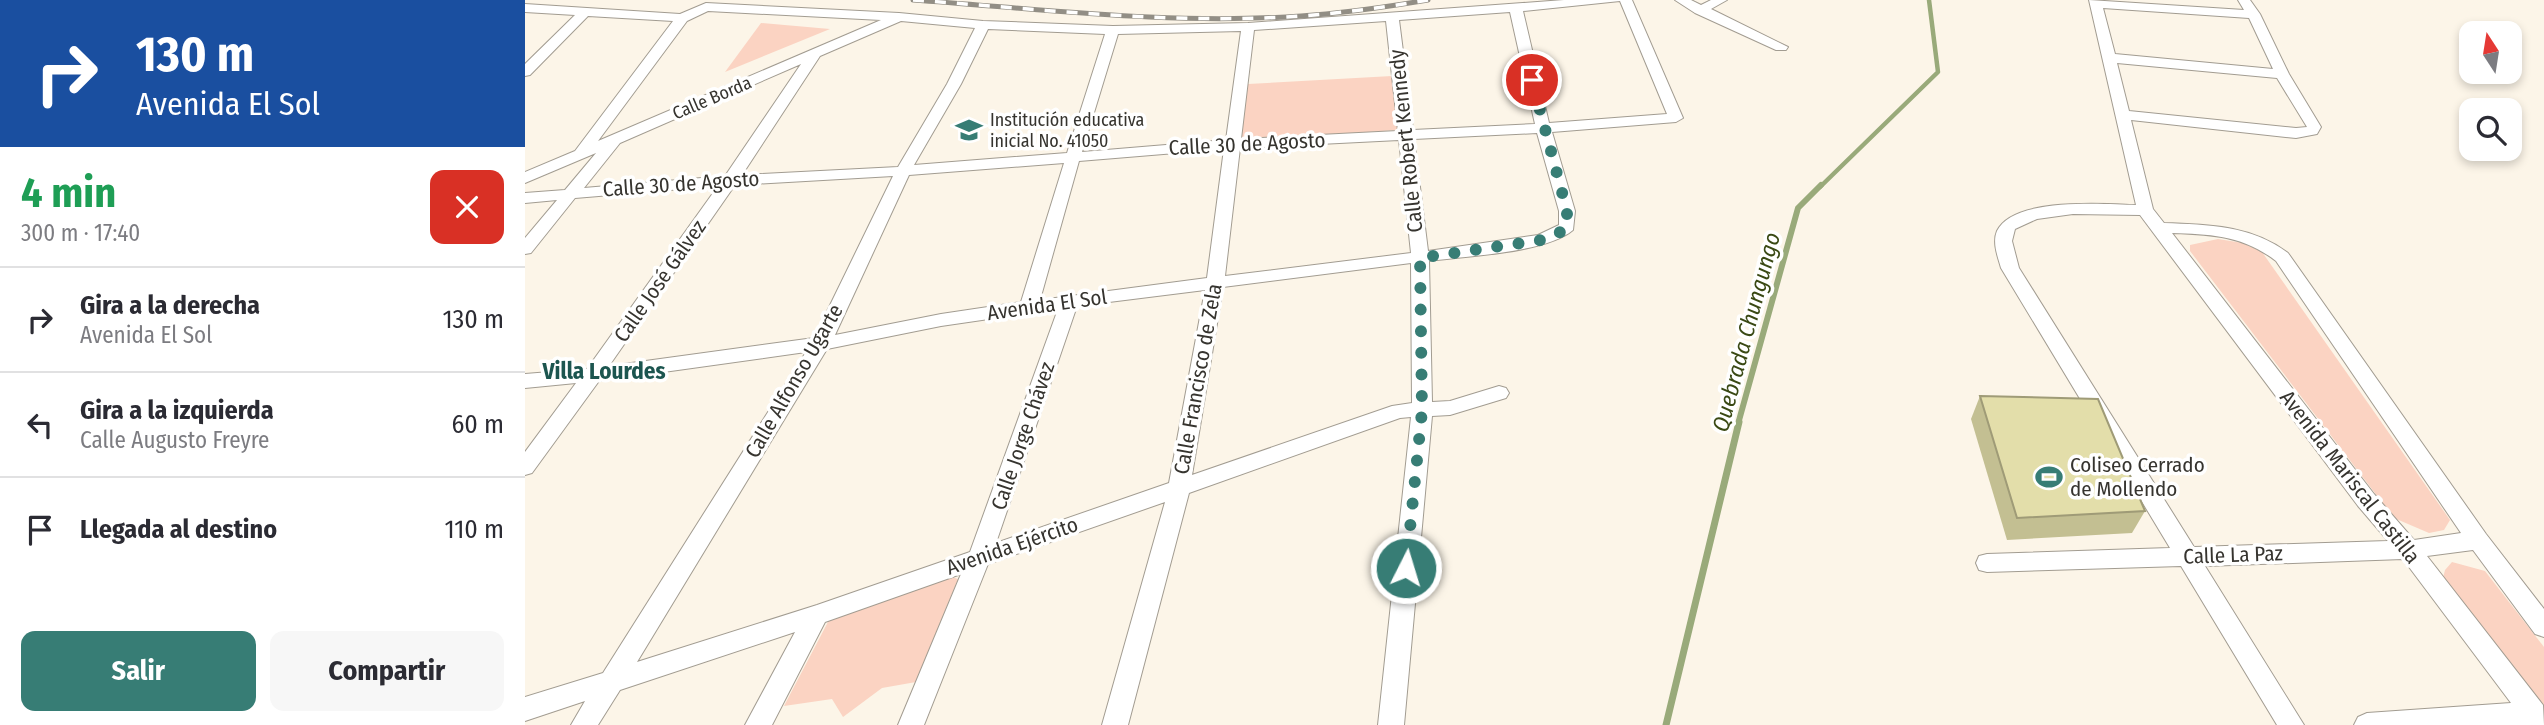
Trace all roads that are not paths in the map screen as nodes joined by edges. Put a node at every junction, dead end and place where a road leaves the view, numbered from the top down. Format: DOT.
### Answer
graph roads {
  1 [pos="1565,0"];
  2 [pos="1615,0"];
  3 [pos="1626,0"];
  4 [pos="1681,0"];
  5 [pos="1721,0"];
  6 [pos="2243,0"];
  7 [pos="2096,2"];
  8 [pos="525,8"];
  9 [pos="1516,8"];
  10 [pos="1700,10"];
  11 [pos="585,12"];
  12 [pos="2254,15"];
  13 [pos="899,17"];
  14 [pos="682,18"];
  15 [pos="1392,18"];
  16 [pos="983,25"];
  17 [pos="1248,27"];
  18 [pos="1113,30"];
  19 [pos="561,33"];
  20 [pos="1781,47"];
  21 [pos="525,51"];
  22 [pos="813,57"];
  23 [pos="2111,58"];
  24 [pos="525,72"];
  25 [pos="2282,74"];
  26 [pos="2122,115"];
  27 [pos="1676,118"];
  28 [pos="1543,128"];
  29 [pos="1405,136"];
  30 [pos="614,139"];
  31 [pos="1235,144"];
  32 [pos="581,153"];
  33 [pos="1074,156"];
  34 [pos="904,171"];
  35 [pos="525,178"];
  36 [pos="732,180"];
  37 [pos="574,192"];
  38 [pos="525,198"];
  39 [pos="2144,210"];
  40 [pos="2157,228"];
  41 [pos="525,249"];
  42 [pos="1420,258"];
  43 [pos="1215,282"];
  44 [pos="1070,302"];
  45 [pos="1029,307"];
  46 [pos="821,344"];
  47 [pos="593,376"];
  48 [pos="525,381"];
  49 [pos="1499,393"];
  50 [pos="1422,411"];
  51 [pos="525,467"];
  52 [pos="1179,489"];
  53 [pos="2479,540"];
  54 [pos="2409,550"];
  55 [pos="2188,556"];
  56 [pos="980,557"];
  57 [pos="1987,563"];
  58 [pos="817,615"];
  59 [pos="2544,626"];
  60 [pos="613,680"];
  61 [pos="525,709"];
  62 [pos="2539,719"];
  63 [pos="583,725"];
  64 [pos="758,725"];
  65 [pos="911,725"];
  66 [pos="1115,725"];
  67 [pos="1391,725"];
  68 [pos="2291,725"];
  69 [pos="2367,725"];
  1 -- 9 [label="street"];
  2 -- 9 [label="street"];
  3 -- 27 [label="street"];
  4 -- 10 [label="street"];
  5 -- 10 [label="street"];
  6 -- 12 [label="street"];
  7 -- 12 [label="street"];
  7 -- 23 [label="street"];
  8 -- 11 [label="street"];
  9 -- 15 [label="street"];
  9 -- 28 [label="street"];
  10 -- 20 [label="street"];
  11 -- 14 [label="street"];
  11 -- 19 [label="street"];
  12 -- 25 [label="street"];
  13 -- 14 [label="street"];
  13 -- 16 [label="street"];
  13 -- 22 [label="street, Calle Borda"];
  14 -- 32 [label="street"];
  15 -- 17 [label="street"];
  15 -- 29 [label="street, Calle Robert Kennedy"];
  16 -- 18 [label="street"];
  16 -- 34 [label="street, Calle Alfonso Ugarte"];
  17 -- 18 [label="street"];
  17 -- 31 [label="street, Calle Francisco de Zela"];
  18 -- 33 [label="street"];
  19 -- 21 [label="street"];
  19 -- 24 [label="street"];
  22 -- 30 [label="street, Calle Borda"];
  22 -- 36 [label="street, Calle José Gálvez"];
  23 -- 25 [label="street"];
  23 -- 26 [label="street"];
  25 -- 26 [label="street"];
  26 -- 39 [label="street"];
  27 -- 28 [label="street, Calle 30 de Agosto"];
  28 -- 29 [label="street, Calle 30 de Agosto"];
  28 -- 42 [label="street, Avenida El Sol"];
  29 -- 31 [label="street, Calle 30 de Agosto"];
  29 -- 42 [label="street, Calle Robert Kennedy"];
  30 -- 32 [label="street, Calle Borda"];
  30 -- 37 [label="street"];
  31 -- 33 [label="street, Calle 30 de Agosto"];
  31 -- 43 [label="street, Calle Francisco de Zela"];
  32 -- 35 [label="street, Calle Borda"];
  33 -- 34 [label="street, Calle 30 de Agosto"];
  33 -- 45 [label="street"];
  34 -- 36 [label="street, Calle 30 de Agosto"];
  34 -- 46 [label="street, Calle Alfonso Ugarte"];
  36 -- 37 [label="street, Calle 30 de Agosto"];
  36 -- 47 [label="street, Calle José Gálvez"];
  37 -- 38 [label="street, Calle 30 de Agosto"];
  37 -- 41 [label="street"];
  39 -- 40 [label="street, Avenida Mariscal Castilla"];
  39 -- 55 [label="street"];
  40 -- 53 [label="street"];
  40 -- 54 [label="street, Avenida Mariscal Castilla"];
  42 -- 43 [label="street, Avenida El Sol"];
  42 -- 50 [label="street, Calle Robert Kennedy"];
  43 -- 44 [label="street, Avenida El Sol"];
  43 -- 52 [label="street, Calle Francisco de Zela"];
  44 -- 45 [label="street, Avenida El Sol"];
  44 -- 56 [label="street, Calle Jorge Chávez"];
  45 -- 46 [label="street, Avenida El Sol"];
  46 -- 47 [label="street, Avenida El Sol"];
  46 -- 60 [label="street, Calle Alfonso Ugarte"];
  47 -- 48 [label="street, Avenida El Sol"];
  47 -- 51 [label="street, Calle José Gálvez"];
  49 -- 50 [label="street, Avenida Ejército"];
  50 -- 52 [label="street, Avenida Ejército"];
  50 -- 67 [label="street, Calle Robert Kennedy"];
  52 -- 56 [label="street, Avenida Ejército"];
  52 -- 66 [label="street, Calle Francisco de Zela"];
  53 -- 54 [label="street, Calle La Paz"];
  53 -- 59 [label="street"];
  54 -- 55 [label="street, Calle La Paz"];
  54 -- 62 [label="street, Avenida Mariscal Castilla"];
  55 -- 57 [label="street, Calle La Paz"];
  55 -- 68 [label="street"];
  56 -- 58 [label="street, Avenida Ejército"];
  56 -- 65 [label="street, Calle Jorge Chávez"];
  58 -- 60 [label="street, Avenida Ejército"];
  58 -- 64 [label="street"];
  60 -- 61 [label="street, Avenida Ejército"];
  60 -- 63 [label="street, Calle Alfonso Ugarte"];
  62 -- 69 [label="street"];
}
